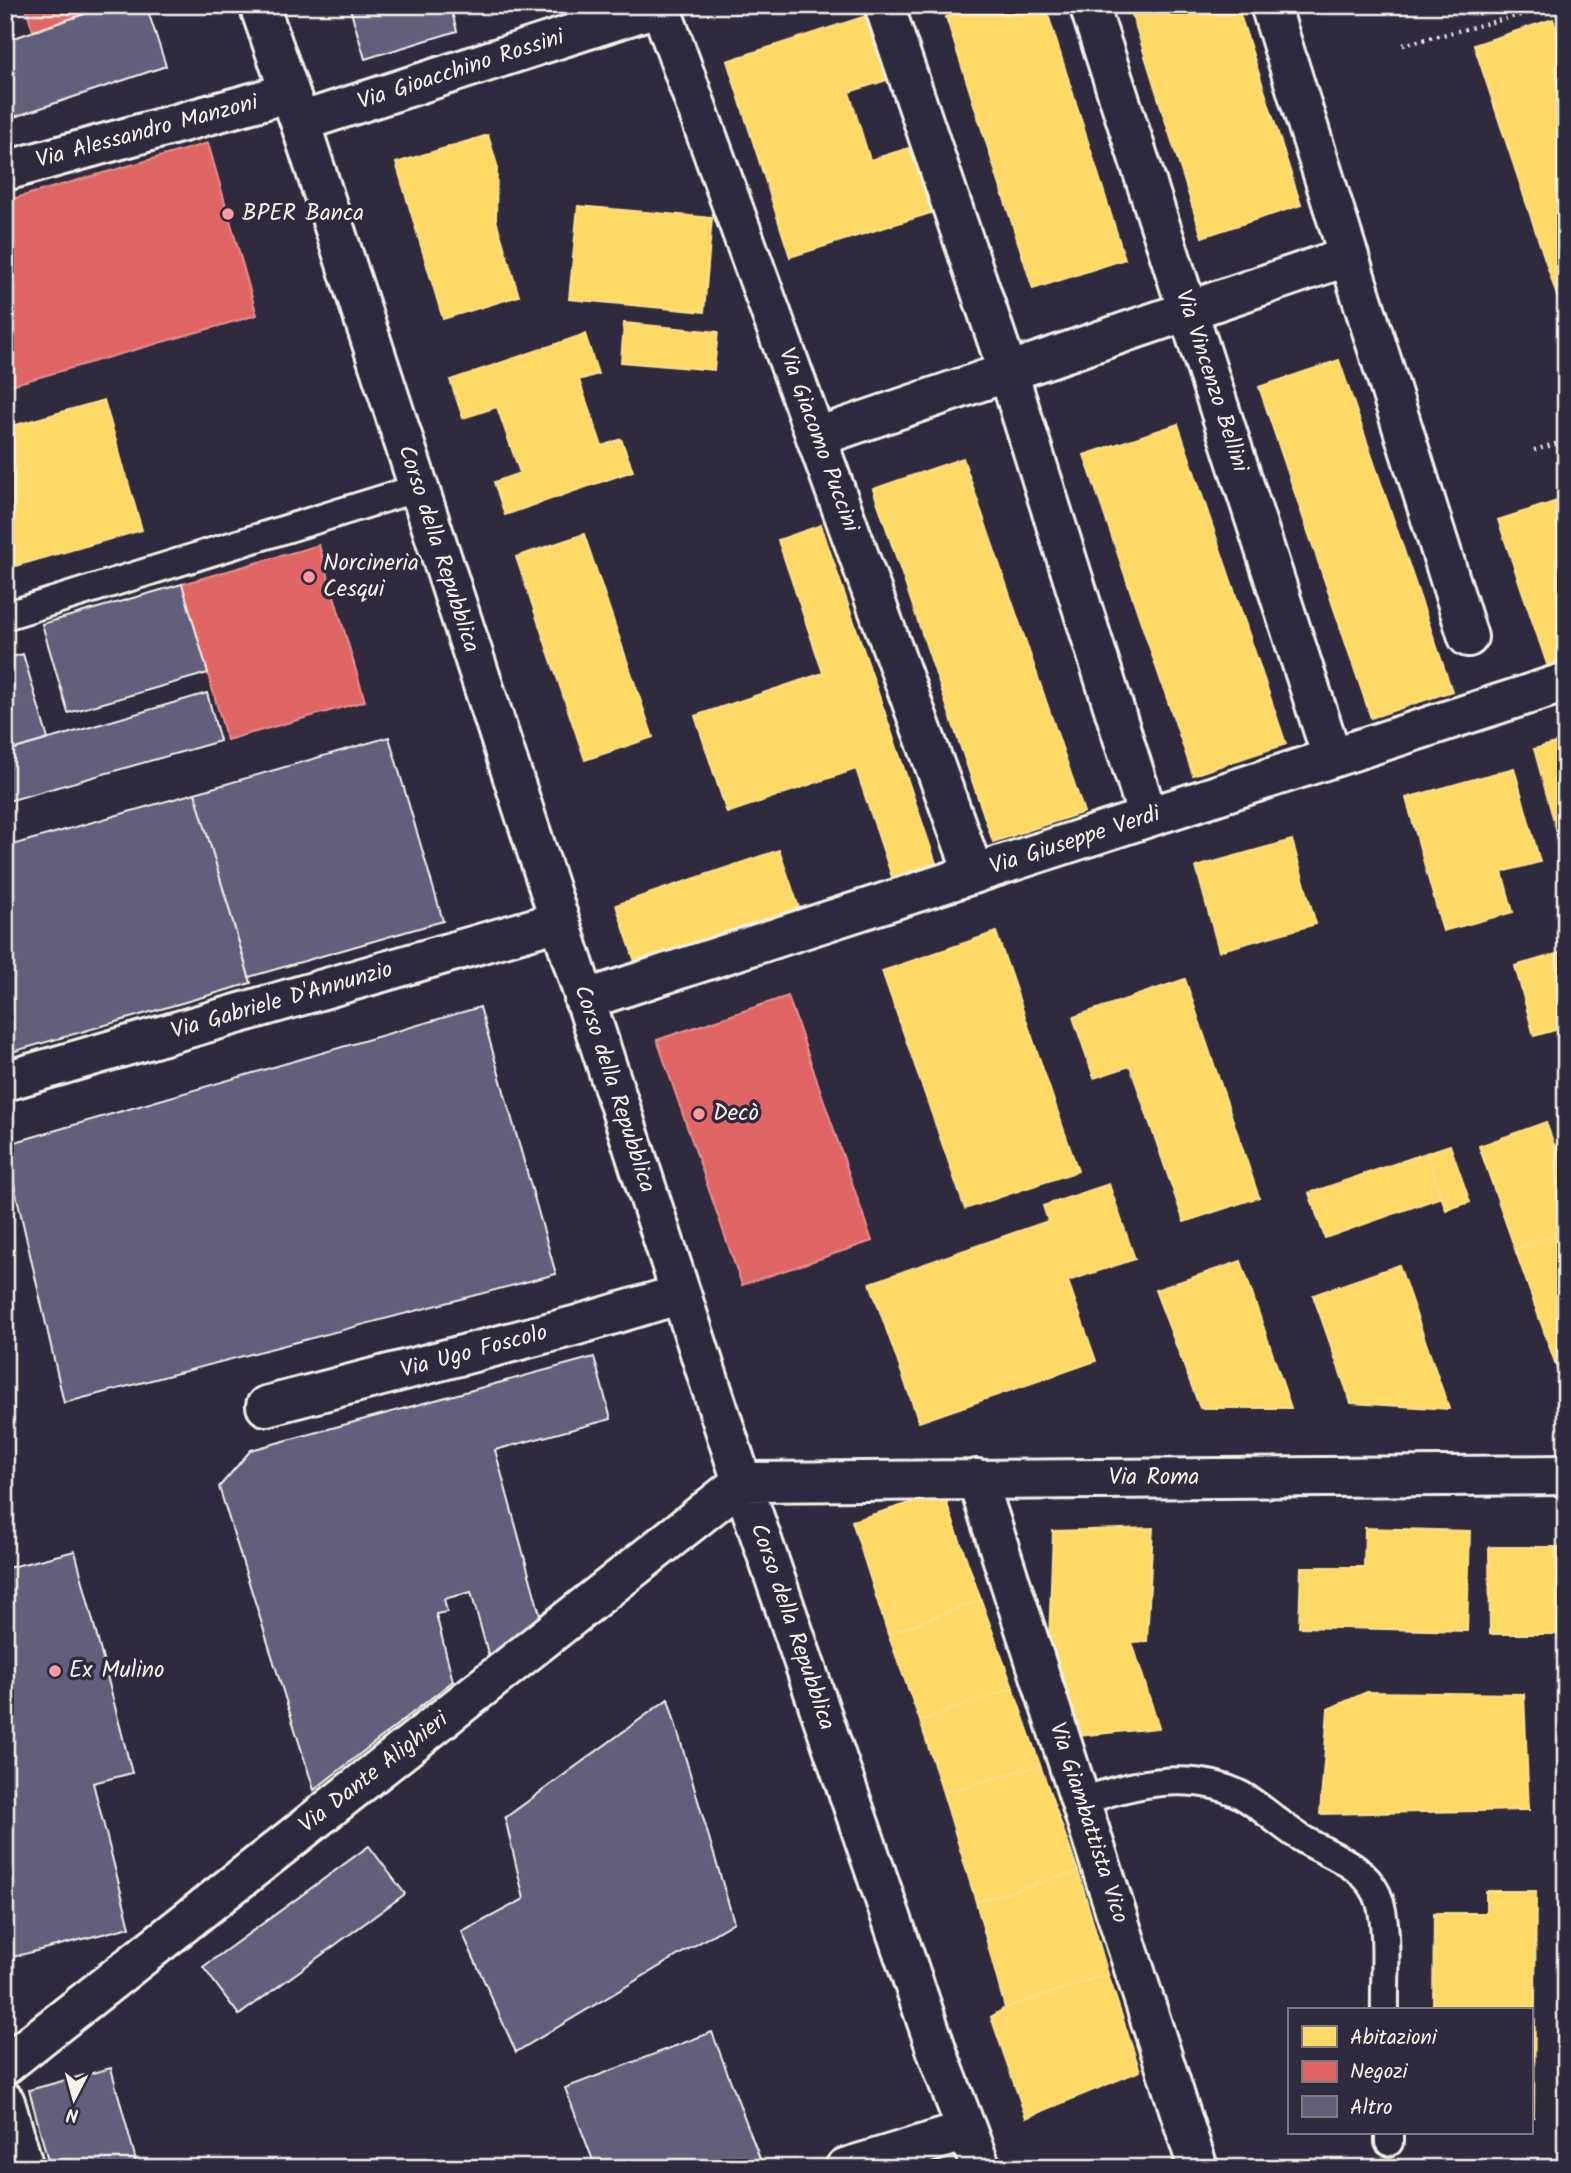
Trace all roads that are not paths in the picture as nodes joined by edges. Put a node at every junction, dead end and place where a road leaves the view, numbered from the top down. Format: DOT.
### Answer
graph roads {
  1 [pos="259,5"];
  2 [pos="884,5"];
  3 [pos="1089,5"];
  4 [pos="1270,5"];
  5 [pos="662,6"];
  6 [pos="294,107"];
  7 [pos="5,172"];
  8 [pos="1349,256"];
  9 [pos="1188,311"];
  10 [pos="1009,372"];
  11 [pos="817,437"];
  12 [pos="418,488"];
  13 [pos="5,615"];
  14 [pos="1468,637"];
  15 [pos="1566,682"];
  16 [pos="1332,757"];
  17 [pos="1148,817"];
  18 [pos="974,874"];
  19 [pos="559,921"];
  20 [pos="584,1000"];
  21 [pos="5,1081"];
  22 [pos="681,1294"];
  23 [pos="266,1406"];
  24 [pos="1566,1475"];
  25 [pos="977,1479"];
  26 [pos="742,1482"];
  27 [pos="1081,1802"];
  28 [pos="1385,2008"];
  29 [pos="5,2065"];
  30 [pos="5,2102"];
  31 [pos="967,2130"];
  32 [pos="24,2168"];
  33 [pos="845,2168"];
  34 [pos="981,2168"];
  35 [pos="1198,2168"];
  1 -- 6 [label="street, Corso della Repubblica"];
  2 -- 10 [label="street"];
  3 -- 9 [label="street, Via Vincenzo Bellini"];
  4 -- 8 [label="street"];
  5 -- 6 [label="street, Via Gioacchino Rossini"];
  5 -- 11 [label="street, Via Giacomo Puccini"];
  6 -- 7 [label="street, Via Alessandro Manzoni"];
  6 -- 12 [label="street, Corso della Repubblica"];
  8 -- 9 [label="street"];
  8 -- 14 [label="street"];
  9 -- 10 [label="street"];
  9 -- 16 [label="street, Via Vincenzo Bellini"];
  10 -- 11 [label="street"];
  10 -- 17 [label="street"];
  11 -- 18 [label="street, Via Giacomo Puccini"];
  12 -- 13 [label="lane"];
  12 -- 19 [label="street, Corso della Repubblica"];
  15 -- 16 [label="street, Via Giuseppe Verdi"];
  16 -- 17 [label="street, Via Giuseppe Verdi"];
  17 -- 18 [label="street, Via Giuseppe Verdi"];
  18 -- 20 [label="street, Via Giuseppe Verdi"];
  19 -- 20 [label="street, Corso della Repubblica"];
  19 -- 21 [label="street, Via Gabriele D'Annunzio"];
  20 -- 22 [label="street, Corso della Repubblica"];
  22 -- 23 [label="street, Via Ugo Foscolo"];
  22 -- 26 [label="street, Corso della Repubblica"];
  24 -- 25 [label="street, Via Roma"];
  25 -- 26 [label="street, Via Roma"];
  25 -- 27 [label="street, Via Giambattista Vico"];
  26 -- 29 [label="street, Via Dante Alighieri"];
  26 -- 31 [label="street, Corso della Repubblica"];
  27 -- 28 [label="lane"];
  27 -- 35 [label="street, Via Giambattista Vico"];
  30 -- 32 [label="street"];
  31 -- 33 [label="street"];
  31 -- 34 [label="street, Corso della Repubblica"];
}
